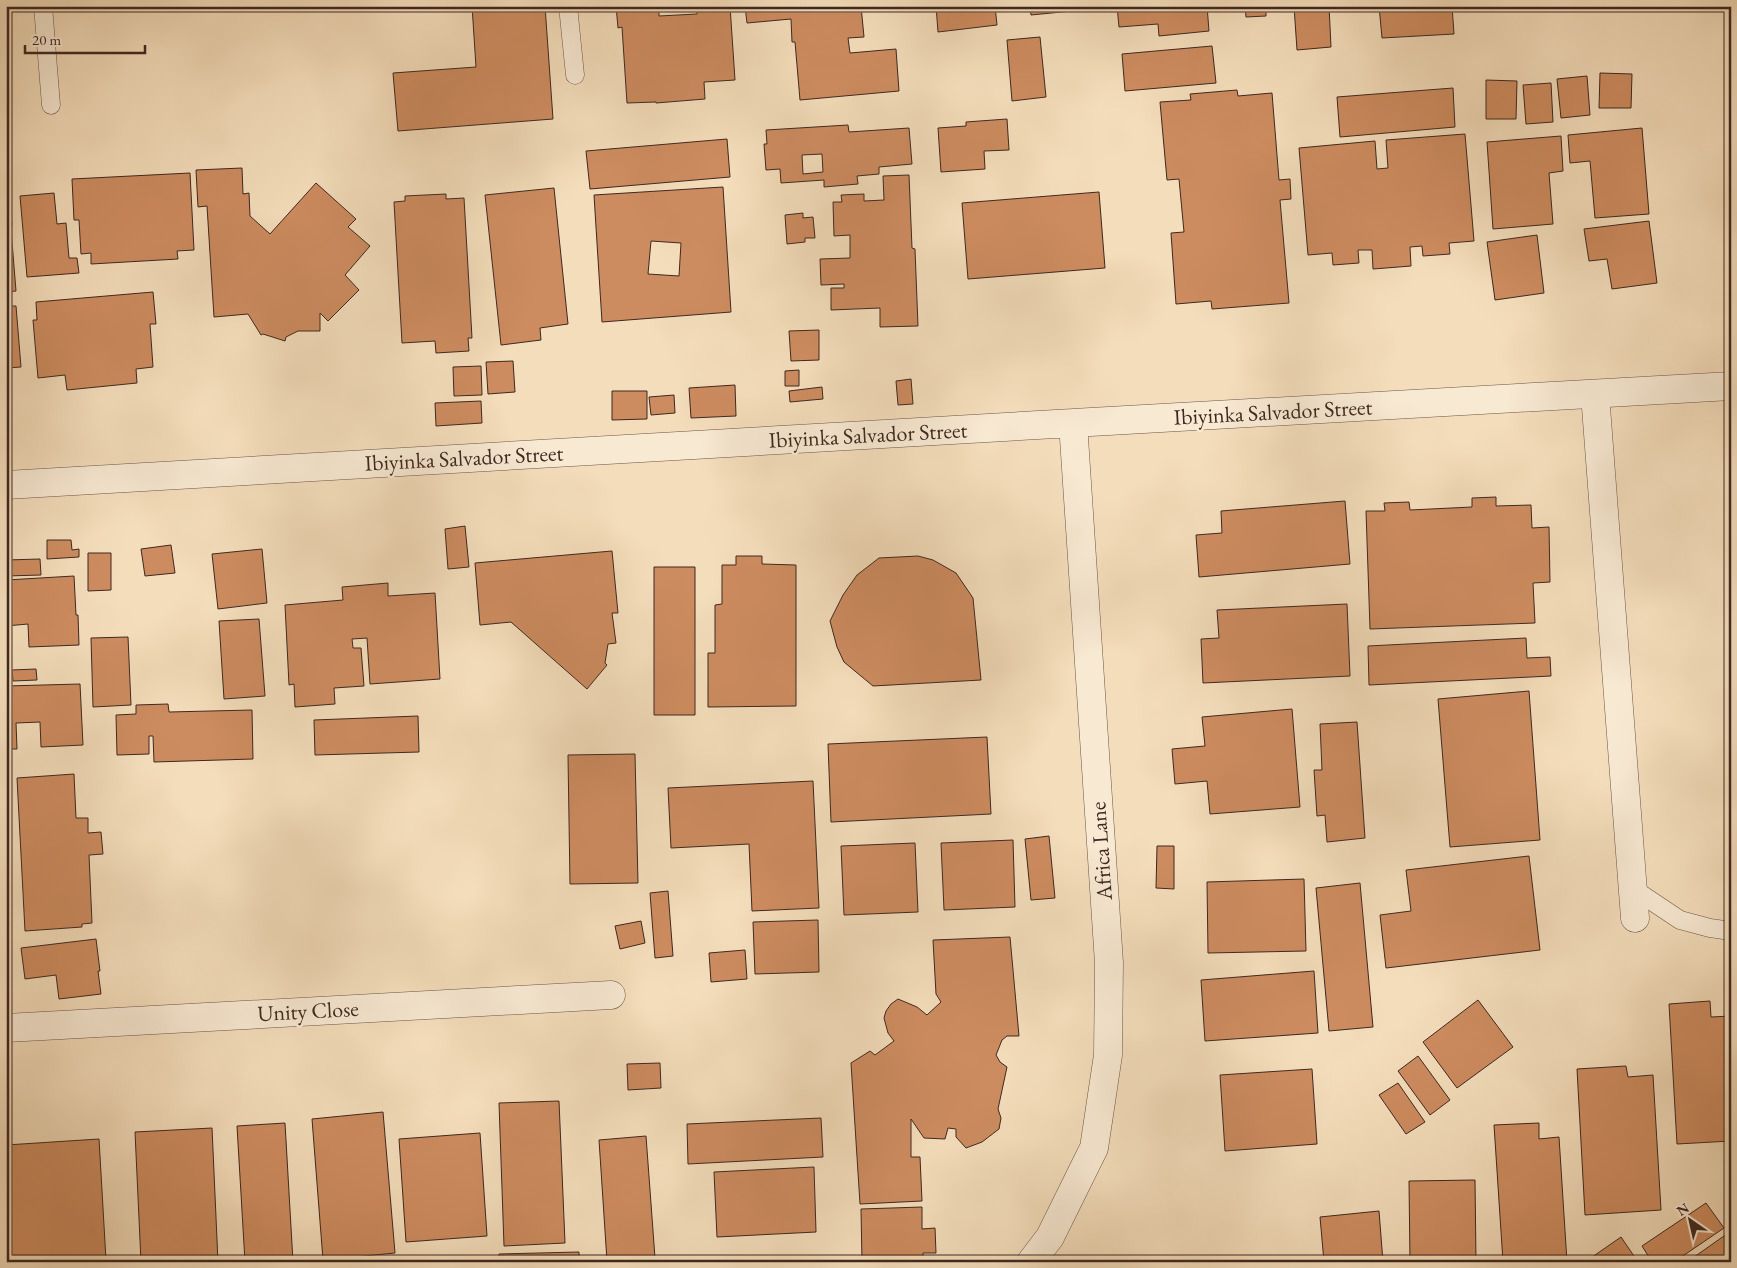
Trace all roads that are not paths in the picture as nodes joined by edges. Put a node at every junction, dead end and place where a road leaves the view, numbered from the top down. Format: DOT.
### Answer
graph roads {
  1 [pos="43,6"];
  2 [pos="568,6"];
  3 [pos="575,75"];
  4 [pos="51,105"];
  5 [pos="1731,386"];
  6 [pos="1595,394"];
  7 [pos="1073,423"];
  8 [pos="6,485"];
  9 [pos="1632,888"];
  10 [pos="1635,918"];
  11 [pos="1731,931"];
  12 [pos="610,995"];
  13 [pos="6,1028"];
  14 [pos="1031,1262"];
  1 -- 4 [label="lane"];
  2 -- 3 [label="lane"];
  5 -- 6 [label="street, Ibiyinka Salvador Street"];
  6 -- 7 [label="street, Ibiyinka Salvador Street"];
  6 -- 9 [label="street"];
  7 -- 8 [label="street, Ibiyinka Salvador Street"];
  7 -- 14 [label="street, Africa Lane"];
  9 -- 10 [label="street"];
  9 -- 11 [label="lane"];
  12 -- 13 [label="street, Unity Close"];
}
